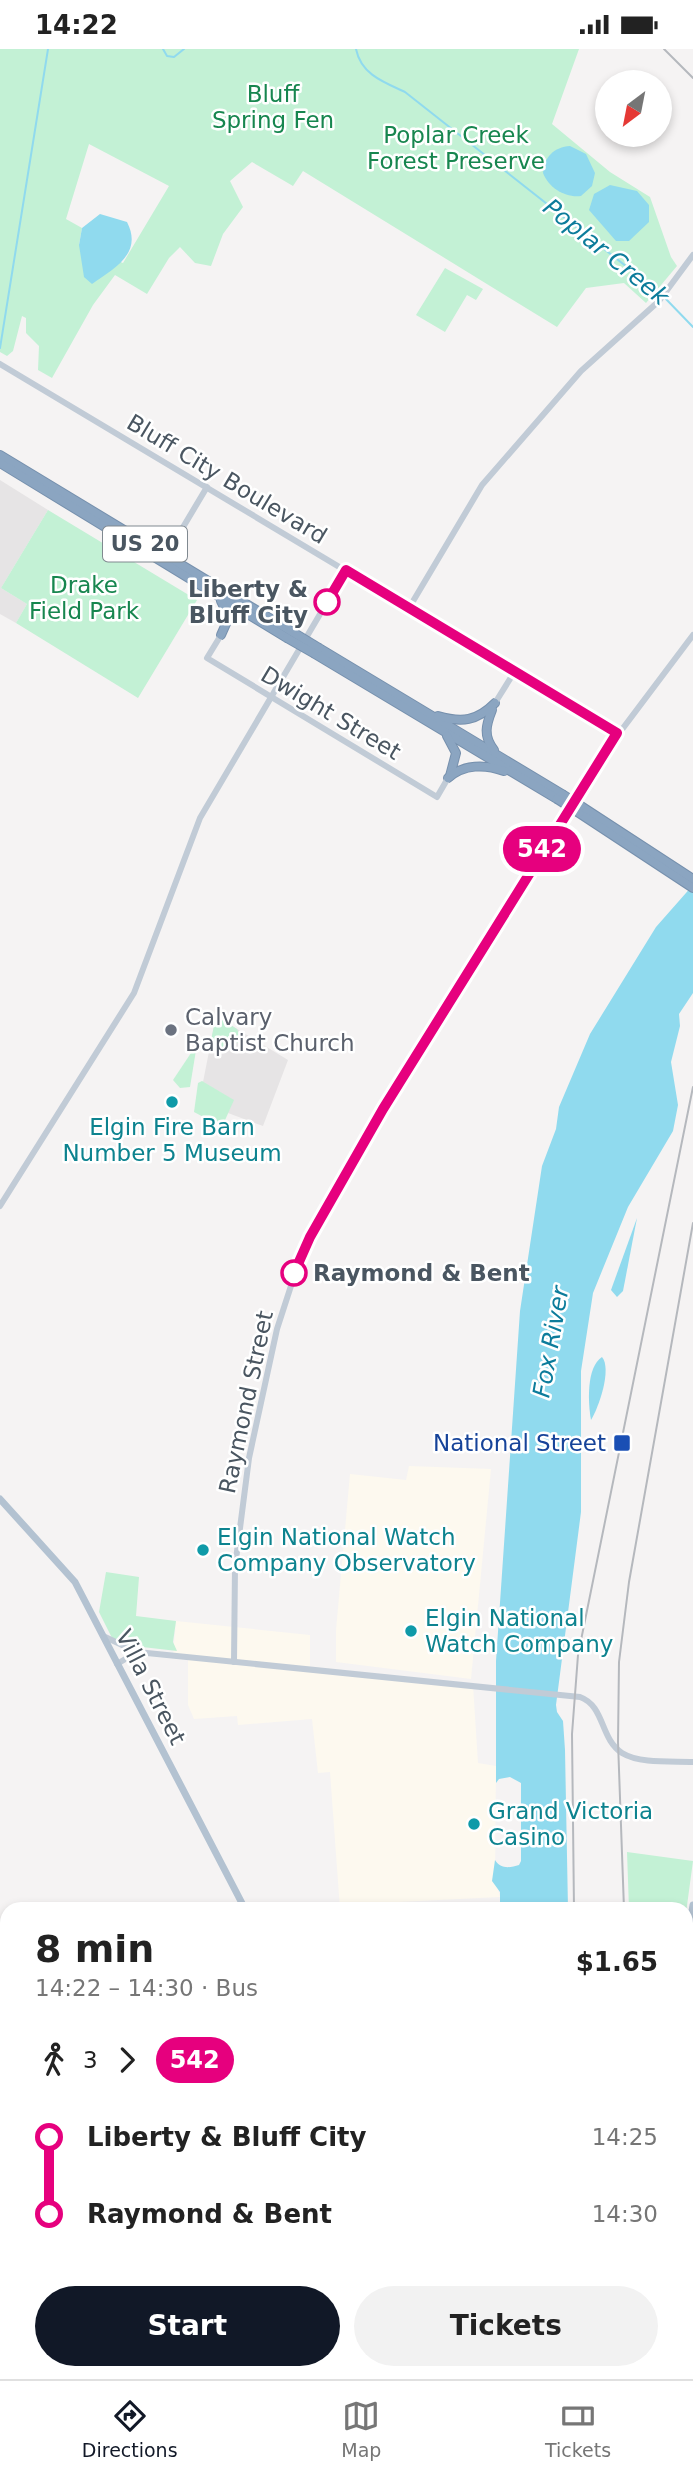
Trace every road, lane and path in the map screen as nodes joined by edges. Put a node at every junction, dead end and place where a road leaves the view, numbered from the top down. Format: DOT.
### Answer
graph roads {
  1 [pos="693,255"];
  2 [pos="0,364"];
  3 [pos="0,455"];
  4 [pos="0,463"];
  5 [pos="207,487"];
  6 [pos="105,520"];
  7 [pos="173,544"];
  8 [pos="346,570"];
  9 [pos="214,593"];
  10 [pos="410,608"];
  11 [pos="289,634"];
  12 [pos="221,635"];
  13 [pos="693,635"];
  14 [pos="515,671"];
  15 [pos="382,691"];
  16 [pos="271,697"];
  17 [pos="495,703"];
  18 [pos="419,708"];
  19 [pos="439,729"];
  20 [pos="617,733"];
  21 [pos="500,757"];
  22 [pos="448,778"];
  23 [pos="521,778"];
  24 [pos="559,797"];
  25 [pos="649,853"];
  26 [pos="693,879"];
  27 [pos="693,888"];
  28 [pos="0,1206"];
  29 [pos="0,1499"];
  30 [pos="103,1636"];
  31 [pos="137,1651"];
  32 [pos="234,1662"];
  33 [pos="117,1664"];
  34 [pos="693,1762"];
  35 [pos="241,1902"];
  1 -- 10 [label="street"];
  2 -- 5 [label="street, Bluff City Boulevard"];
  3 -- 6 [label="highway, US 20"];
  4 -- 9 [label="highway, US 20"];
  5 -- 7 [label="street"];
  5 -- 8 [label="street, Bluff City Boulevard"];
  6 -- 7 [label="highway"];
  6 -- 11 [label="highway, US 20"];
  8 -- 10 [label="street, Bluff City Boulevard"];
  8 -- 16 [label="street"];
  9 -- 11 [label="highway, US 20"];
  9 -- 12 [label="highway"];
  10 -- 14 [label="street, Bluff City Boulevard"];
  11 -- 15 [label="highway, US 20, bridge"];
  12 -- 16 [label="street, Dwight Street"];
  13 -- 20 [label="street, Raymond Street"];
  14 -- 17 [label="street"];
  14 -- 20 [label="street, Bluff City Boulevard"];
  15 -- 18 [label="highway, US 20"];
  15 -- 19 [label="highway, US 20"];
  16 -- 22 [label="street, Dwight Street"];
  16 -- 28 [label="street"];
  17 -- 18 [label="highway"];
  17 -- 21 [label="highway"];
  18 -- 21 [label="highway, US 20"];
  19 -- 22 [label="highway"];
  19 -- 23 [label="highway, US 20"];
  20 -- 32 [label="street, Raymond Street"];
  21 -- 24 [label="highway, US 20"];
  22 -- 23 [label="highway"];
  23 -- 24 [label="highway, US 20"];
  24 -- 25 [label="highway, US 20, bridge"];
  25 -- 26 [label="highway, US 20"];
  25 -- 27 [label="highway, US 20"];
  29 -- 30 [label="main road, Villa Street"];
  30 -- 31 [label="street"];
  30 -- 33 [label="main road, Villa Street"];
  31 -- 32 [label="street"];
  31 -- 33 [label="street"];
  32 -- 34 [label="street"];
  33 -- 35 [label="main road, Villa Street"];
}
